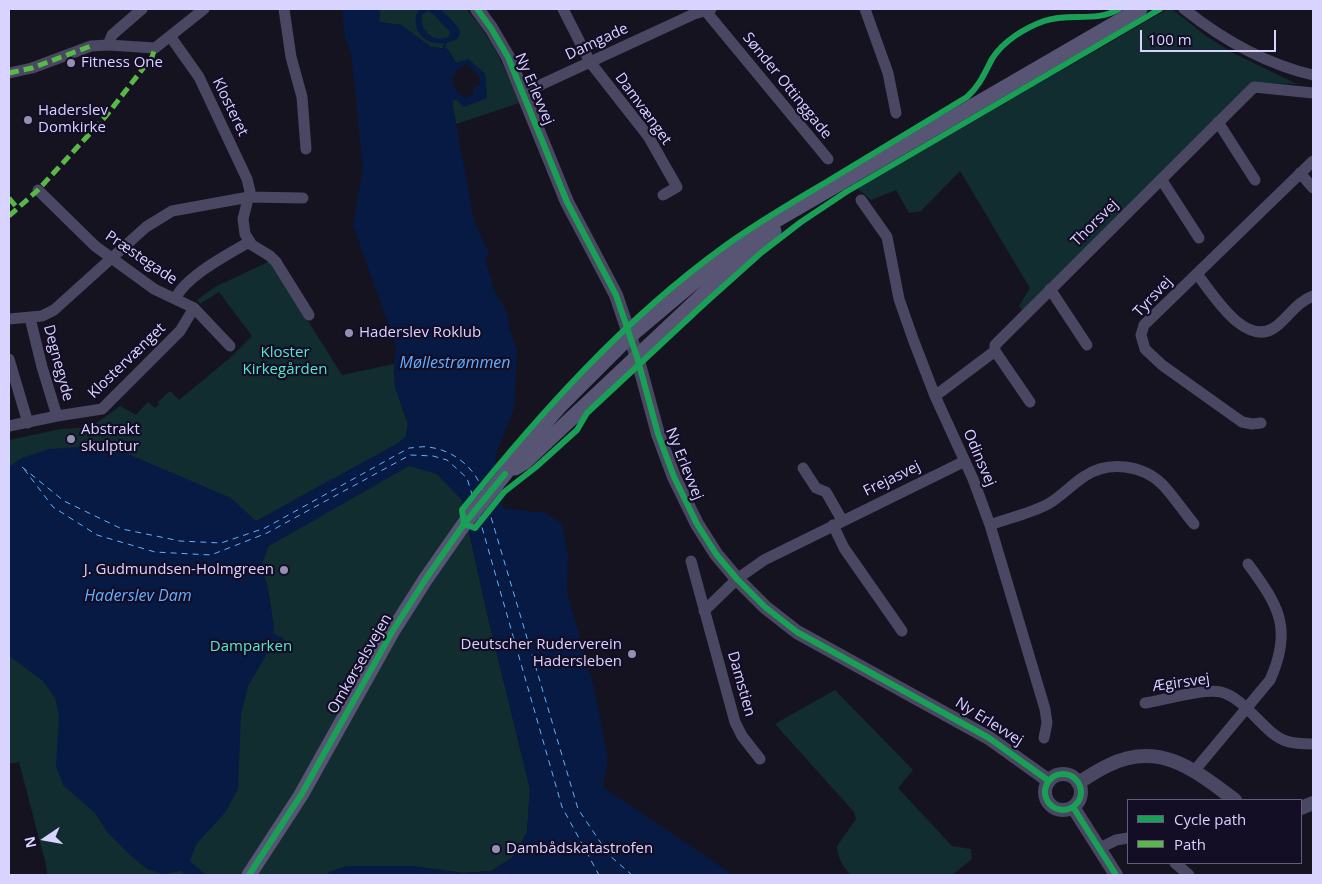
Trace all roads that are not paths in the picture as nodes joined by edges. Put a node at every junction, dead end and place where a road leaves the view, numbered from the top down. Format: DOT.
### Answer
graph roads {
  1 [pos="142,9"];
  2 [pos="204,9"];
  3 [pos="284,9"];
  4 [pos="477,9"];
  5 [pos="563,9"];
  6 [pos="707,9"];
  7 [pos="864,9"];
  8 [pos="1140,9"];
  9 [pos="1184,9"];
  10 [pos="170,36"];
  11 [pos="108,45"];
  12 [pos="590,62"];
  13 [pos="9,73"];
  14 [pos="1313,75"];
  15 [pos="523,93"];
  16 [pos="1313,93"];
  17 [pos="896,113"];
  18 [pos="1218,122"];
  19 [pos="306,149"];
  20 [pos="828,159"];
  21 [pos="1313,161"];
  22 [pos="1300,174"];
  23 [pos="1161,179"];
  24 [pos="1254,180"];
  25 [pos="1313,188"];
  26 [pos="38,190"];
  27 [pos="663,195"];
  28 [pos="249,197"];
  29 [pos="303,198"];
  30 [pos="861,200"];
  31 [pos="806,204"];
  32 [pos="1199,238"];
  33 [pos="248,242"];
  34 [pos="112,259"];
  35 [pos="1197,274"];
  36 [pos="698,278"];
  37 [pos="1050,289"];
  38 [pos="1313,296"];
  39 [pos="175,299"];
  40 [pos="194,308"];
  41 [pos="309,315"];
  42 [pos="30,318"];
  43 [pos="9,319"];
  44 [pos="630,336"];
  45 [pos="1087,345"];
  46 [pos="230,346"];
  47 [pos="995,351"];
  48 [pos="636,358"];
  49 [pos="9,359"];
  50 [pos="935,396"];
  51 [pos="1030,402"];
  52 [pos="58,416"];
  53 [pos="1261,422"];
  54 [pos="28,423"];
  55 [pos="568,423"];
  56 [pos="9,426"];
  57 [pos="965,460"];
  58 [pos="804,468"];
  59 [pos="505,474"];
  60 [pos="838,523"];
  61 [pos="1194,524"];
  62 [pos="990,525"];
  63 [pos="691,561"];
  64 [pos="1248,564"];
  65 [pos="737,579"];
  66 [pos="704,611"];
  67 [pos="902,631"];
  68 [pos="1145,703"];
  69 [pos="1247,708"];
  70 [pos="1044,738"];
  71 [pos="1313,744"];
  72 [pos="760,759"];
  73 [pos="1195,770"];
  74 [pos="1048,781"];
  75 [pos="1078,783"];
  76 [pos="1234,799"];
  77 [pos="1073,807"];
  78 [pos="1127,838"];
  79 [pos="1098,849"];
  80 [pos="1176,864"];
  81 [pos="249,875"];
  82 [pos="1116,875"];
  83 [pos="1189,875"];
  1 -- 11 [label="street"];
  2 -- 10 [label="street"];
  3 -- 19 [label="street"];
  4 -- 15 [label="street, Ny Erlevvej"];
  5 -- 12 [label="street"];
  6 -- 12 [label="street, Damgade"];
  6 -- 20 [label="street, Sønder Ottinggade"];
  7 -- 17 [label="street"];
  8 -- 31 [label="main road, Omkørselsvejen"];
  9 -- 14 [label="street"];
  10 -- 11 [label="street"];
  10 -- 28 [label="street, Klosteret"];
  11 -- 13 [label="street"];
  12 -- 15 [label="street, Damgade"];
  12 -- 27 [label="street, Damvænget"];
  15 -- 44 [label="street, Ny Erlevvej"];
  16 -- 18 [label="street, Thorsvej"];
  18 -- 23 [label="street, Thorsvej"];
  18 -- 24 [label="street"];
  21 -- 22 [label="street, Tyrsvej"];
  22 -- 25 [label="street"];
  22 -- 35 [label="street, Tyrsvej"];
  23 -- 32 [label="street"];
  23 -- 37 [label="street, Thorsvej"];
  26 -- 34 [label="street, Præstegade"];
  28 -- 29 [label="street"];
  28 -- 33 [label="street, Klosteret"];
  28 -- 34 [label="street"];
  30 -- 50 [label="street, Odinsvej"];
  31 -- 36 [label="main road, Omkørselsvejen"];
  31 -- 48 [label="main road, Omkørselsvejen"];
  33 -- 39 [label="street"];
  33 -- 41 [label="street"];
  34 -- 39 [label="street, Præstegade"];
  34 -- 42 [label="street"];
  35 -- 38 [label="street"];
  35 -- 53 [label="street, Tyrsvej"];
  36 -- 44 [label="main road, Omkørselsvejen"];
  36 -- 48 [label="main road"];
  37 -- 45 [label="street"];
  37 -- 47 [label="street, Thorsvej"];
  39 -- 40 [label="street, Præstegade"];
  40 -- 46 [label="street, Præstegade"];
  40 -- 52 [label="street, Klostervænget"];
  42 -- 43 [label="street"];
  42 -- 52 [label="street, Degnegyde"];
  44 -- 48 [label="street, Ny Erlevvej"];
  44 -- 55 [label="main road"];
  44 -- 59 [label="main road, Omkørselsvejen"];
  47 -- 50 [label="street, Thorsvej"];
  47 -- 51 [label="street"];
  48 -- 55 [label="main road, Omkørselsvejen"];
  48 -- 65 [label="street, Ny Erlevvej"];
  49 -- 54 [label="street"];
  50 -- 57 [label="street, Odinsvej"];
  52 -- 54 [label="street, Klostervænget"];
  54 -- 56 [label="street, Klostervænget"];
  55 -- 59 [label="main road, Omkørselsvejen"];
  57 -- 60 [label="street, Frejasvej"];
  57 -- 62 [label="street, Odinsvej"];
  58 -- 60 [label="street"];
  59 -- 81 [label="main road, Omkørselsvejen"];
  60 -- 65 [label="street, Frejasvej"];
  60 -- 67 [label="street"];
  61 -- 62 [label="street"];
  62 -- 70 [label="street, Odinsvej"];
  63 -- 66 [label="street, Damstien"];
  64 -- 69 [label="street"];
  65 -- 66 [label="street"];
  65 -- 74 [label="street, Ny Erlevvej"];
  66 -- 72 [label="street, Damstien"];
  68 -- 69 [label="street, Ægirsvej"];
  69 -- 71 [label="street, Ægirsvej"];
  69 -- 73 [label="street"];
  73 -- 75 [label="street"];
  73 -- 76 [label="street"];
  74 -- 75 [label="street"];
  74 -- 77 [label="street"];
  75 -- 77 [label="street"];
  77 -- 79 [label="street"];
  78 -- 79 [label="street"];
  79 -- 82 [label="street"];
  80 -- 83 [label="street"];
}
